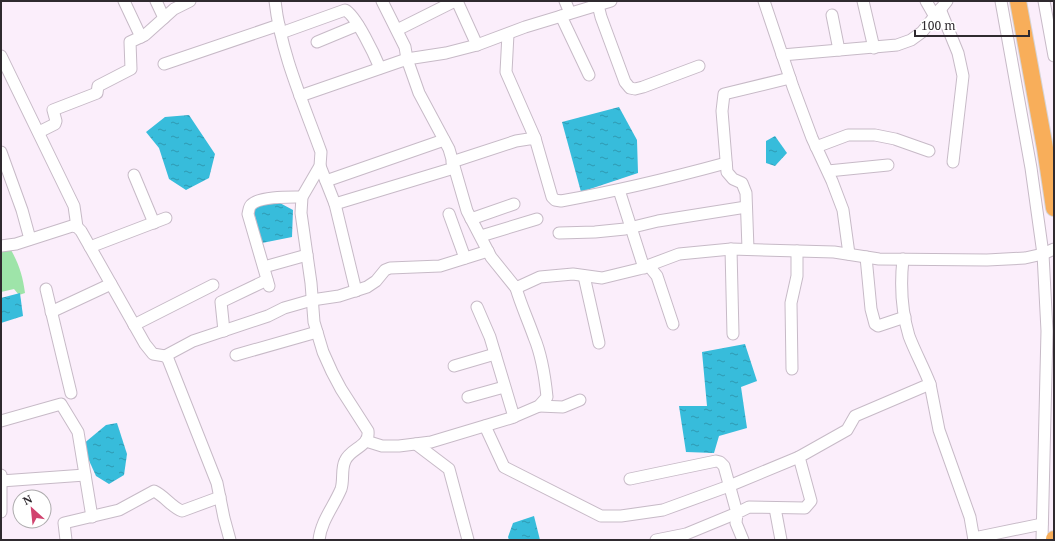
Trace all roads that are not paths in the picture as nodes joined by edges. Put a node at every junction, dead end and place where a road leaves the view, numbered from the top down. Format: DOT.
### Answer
graph roads {
  1 [pos="124,1"];
  2 [pos="156,1"];
  3 [pos="190,1"];
  4 [pos="275,1"];
  5 [pos="382,1"];
  6 [pos="456,1"];
  7 [pos="565,1"];
  8 [pos="611,1"];
  9 [pos="764,1"];
  10 [pos="863,1"];
  11 [pos="926,1"];
  12 [pos="1001,1"];
  13 [pos="1018,1"];
  14 [pos="1044,1"];
  15 [pos="598,5"];
  16 [pos="940,8"];
  17 [pos="566,14"];
  18 [pos="832,15"];
  19 [pos="164,18"];
  20 [pos="358,25"];
  21 [pos="280,29"];
  22 [pos="397,30"];
  23 [pos="508,34"];
  24 [pos="141,37"];
  25 [pos="317,42"];
  26 [pos="477,46"];
  27 [pos="874,48"];
  28 [pos="840,50"];
  29 [pos="782,54"];
  30 [pos="1,56"];
  31 [pos="1054,56"];
  32 [pos="407,59"];
  33 [pos="164,64"];
  34 [pos="699,66"];
  35 [pos="380,68"];
  36 [pos="589,75"];
  37 [pos="790,78"];
  38 [pos="300,96"];
  39 [pos="39,132"];
  40 [pos="535,138"];
  41 [pos="444,140"];
  42 [pos="816,147"];
  43 [pos="929,151"];
  44 [pos="1,152"];
  45 [pos="953,162"];
  46 [pos="726,163"];
  47 [pos="453,165"];
  48 [pos="888,165"];
  49 [pos="320,166"];
  50 [pos="828,171"];
  51 [pos="134,175"];
  52 [pos="326,181"];
  53 [pos="619,190"];
  54 [pos="302,197"];
  55 [pos="334,204"];
  56 [pos="514,204"];
  57 [pos="746,206"];
  58 [pos="1054,208"];
  59 [pos="449,214"];
  60 [pos="166,218"];
  61 [pos="471,219"];
  62 [pos="537,219"];
  63 [pos="154,223"];
  64 [pos="77,227"];
  65 [pos="631,228"];
  66 [pos="559,233"];
  67 [pos="481,236"];
  68 [pos="30,239"];
  69 [pos="1,246"];
  70 [pos="90,247"];
  71 [pos="731,249"];
  72 [pos="748,249"];
  73 [pos="1054,249"];
  74 [pos="488,251"];
  75 [pos="797,251"];
  76 [pos="849,254"];
  77 [pos="1043,254"];
  78 [pos="307,255"];
  79 [pos="866,257"];
  80 [pos="465,258"];
  81 [pos="903,259"];
  82 [pos="646,267"];
  83 [pos="264,268"];
  84 [pos="584,276"];
  85 [pos="111,284"];
  86 [pos="212,285"];
  87 [pos="516,288"];
  88 [pos="46,289"];
  89 [pos="356,291"];
  90 [pos="312,300"];
  91 [pos="478,307"];
  92 [pos="51,312"];
  93 [pos="905,317"];
  94 [pos="673,324"];
  95 [pos="134,325"];
  96 [pos="224,331"];
  97 [pos="317,332"];
  98 [pos="733,334"];
  99 [pos="599,343"];
  100 [pos="495,354"];
  101 [pos="236,355"];
  102 [pos="164,356"];
  103 [pos="454,366"];
  104 [pos="792,369"];
  105 [pos="930,384"];
  106 [pos="504,387"];
  107 [pos="71,393"];
  108 [pos="468,397"];
  109 [pos="580,400"];
  110 [pos="539,406"];
  111 [pos="514,417"];
  112 [pos="1,421"];
  113 [pos="485,426"];
  114 [pos="366,440"];
  115 [pos="416,444"];
  116 [pos="799,457"];
  117 [pos="1,474"];
  118 [pos="85,475"];
  119 [pos="630,479"];
  120 [pos="1,481"];
  121 [pos="729,486"];
  122 [pos="220,497"];
  123 [pos="775,508"];
  124 [pos="1,509"];
  125 [pos="737,514"];
  126 [pos="92,517"];
  127 [pos="1042,524"];
  128 [pos="974,539"];
  129 [pos="66,540"];
  130 [pos="230,540"];
  131 [pos="319,540"];
  132 [pos="468,540"];
  133 [pos="656,540"];
  134 [pos="743,540"];
  135 [pos="781,540"];
  136 [pos="1042,540"];
  1 -- 24 [label="street"];
  2 -- 19 [label="street"];
  3 -- 19 [label="street"];
  4 -- 21 [label="street"];
  5 -- 22 [label="street"];
  6 -- 22 [label="street"];
  6 -- 26 [label="street"];
  7 -- 17 [label="street"];
  8 -- 15 [label="street"];
  9 -- 29 [label="street"];
  10 -- 27 [label="street"];
  11 -- 16 [label="street"];
  12 -- 77 [label="street"];
  13 -- 58 [label="highway"];
  14 -- 31 [label="street"];
  15 -- 17 [label="street"];
  15 -- 34 [label="street"];
  16 -- 27 [label="street"];
  16 -- 45 [label="street"];
  17 -- 23 [label="street"];
  17 -- 36 [label="street"];
  18 -- 28 [label="street"];
  19 -- 24 [label="street"];
  20 -- 21 [label="street"];
  20 -- 25 [label="street"];
  20 -- 35 [label="street"];
  21 -- 33 [label="street"];
  21 -- 38 [label="street"];
  22 -- 32 [label="street"];
  23 -- 26 [label="street"];
  23 -- 40 [label="street"];
  24 -- 39 [label="street"];
  26 -- 32 [label="street"];
  27 -- 28 [label="street"];
  28 -- 29 [label="street"];
  29 -- 37 [label="street"];
  30 -- 39 [label="street"];
  32 -- 35 [label="street"];
  32 -- 41 [label="street"];
  35 -- 38 [label="street"];
  37 -- 42 [label="street"];
  37 -- 46 [label="street"];
  38 -- 49 [label="street"];
  39 -- 64 [label="street"];
  40 -- 47 [label="street"];
  40 -- 53 [label="street"];
  41 -- 47 [label="street"];
  41 -- 52 [label="street"];
  42 -- 43 [label="street"];
  42 -- 50 [label="street"];
  44 -- 68 [label="street"];
  46 -- 53 [label="street"];
  46 -- 57 [label="street"];
  47 -- 55 [label="street"];
  47 -- 61 [label="street"];
  48 -- 50 [label="street"];
  49 -- 52 [label="street"];
  49 -- 54 [label="street"];
  50 -- 76 [label="street"];
  51 -- 63 [label="street"];
  52 -- 55 [label="street"];
  53 -- 65 [label="street"];
  54 -- 78 [label="street"];
  54 -- 83 [label="street"];
  55 -- 89 [label="street"];
  56 -- 61 [label="street"];
  57 -- 65 [label="street"];
  57 -- 72 [label="street"];
  59 -- 80 [label="street"];
  60 -- 63 [label="street"];
  61 -- 67 [label="street"];
  62 -- 67 [label="street"];
  63 -- 70 [label="street"];
  64 -- 68 [label="street"];
  64 -- 70 [label="street"];
  65 -- 66 [label="street"];
  65 -- 82 [label="street"];
  67 -- 74 [label="street"];
  68 -- 69 [label="street"];
  70 -- 85 [label="street"];
  71 -- 72 [label="street"];
  71 -- 82 [label="street"];
  71 -- 98 [label="street"];
  72 -- 75 [label="street"];
  73 -- 77 [label="street"];
  74 -- 80 [label="street"];
  74 -- 87 [label="street"];
  75 -- 76 [label="street"];
  75 -- 104 [label="street"];
  76 -- 79 [label="street"];
  77 -- 81 [label="street"];
  77 -- 127 [label="street"];
  78 -- 83 [label="street"];
  78 -- 90 [label="street"];
  79 -- 81 [label="street"];
  79 -- 93 [label="street"];
  80 -- 89 [label="street"];
  81 -- 93 [label="street"];
  82 -- 84 [label="street"];
  82 -- 94 [label="street"];
  83 -- 96 [label="street"];
  84 -- 87 [label="street"];
  84 -- 99 [label="street"];
  85 -- 92 [label="street"];
  85 -- 95 [label="street"];
  86 -- 95 [label="street"];
  87 -- 110 [label="street"];
  88 -- 92 [label="street"];
  89 -- 90 [label="street"];
  90 -- 96 [label="street"];
  90 -- 97 [label="street"];
  91 -- 100 [label="street"];
  92 -- 107 [label="street"];
  93 -- 105 [label="street"];
  95 -- 102 [label="street"];
  96 -- 102 [label="street"];
  97 -- 101 [label="street"];
  97 -- 114 [label="street"];
  100 -- 103 [label="street"];
  100 -- 106 [label="street"];
  102 -- 122 [label="street"];
  105 -- 116 [label="street"];
  105 -- 128 [label="street"];
  106 -- 108 [label="street"];
  106 -- 111 [label="street"];
  109 -- 110 [label="street"];
  110 -- 111 [label="street"];
  111 -- 113 [label="street"];
  112 -- 118 [label="street"];
  113 -- 115 [label="street"];
  113 -- 121 [label="street"];
  114 -- 115 [label="street"];
  114 -- 131 [label="street"];
  115 -- 132 [label="street"];
  116 -- 121 [label="street"];
  116 -- 123 [label="street"];
  117 -- 120 [label="street"];
  118 -- 120 [label="street"];
  118 -- 126 [label="street"];
  119 -- 121 [label="street"];
  120 -- 124 [label="street"];
  121 -- 125 [label="street"];
  122 -- 126 [label="street"];
  122 -- 130 [label="street"];
  123 -- 125 [label="street"];
  123 -- 135 [label="street"];
  125 -- 133 [label="street"];
  125 -- 134 [label="street"];
  126 -- 129 [label="street"];
  127 -- 128 [label="street"];
  127 -- 136 [label="street"];
}
